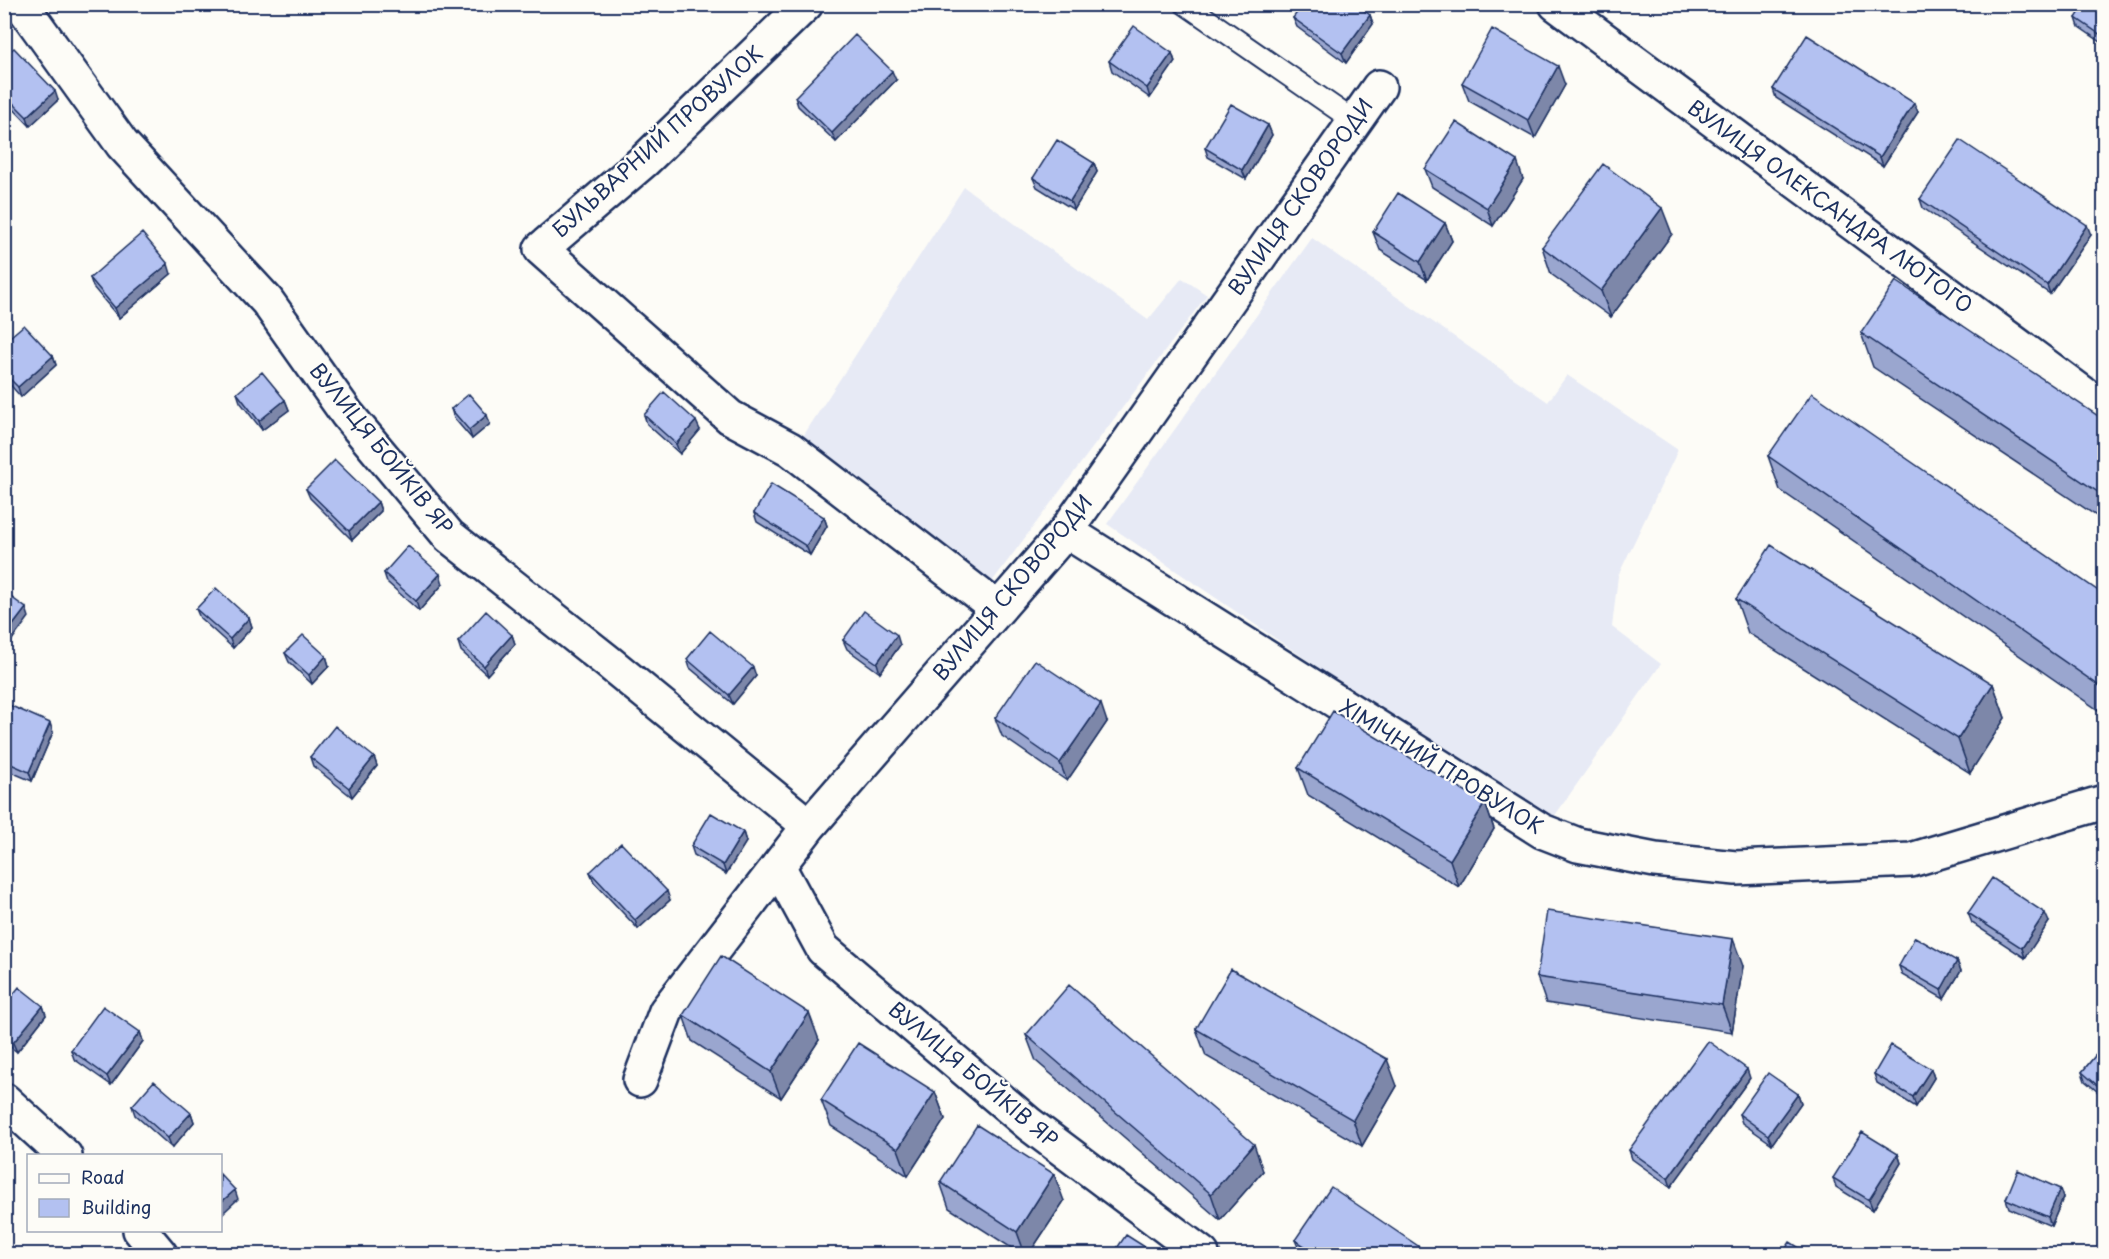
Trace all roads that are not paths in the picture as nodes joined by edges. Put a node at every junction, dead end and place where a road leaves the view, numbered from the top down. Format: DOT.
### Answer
graph roads {
  1 [pos="21,4"];
  2 [pos="806,4"];
  3 [pos="1185,4"];
  4 [pos="1556,4"];
  5 [pos="1379,87"];
  6 [pos="1354,121"];
  7 [pos="2104,409"];
  8 [pos="1066,531"];
  9 [pos="998,609"];
  10 [pos="2104,802"];
  11 [pos="809,826"];
  12 [pos="778,866"];
  13 [pos="640,1080"];
  14 [pos="4,1100"];
  15 [pos="64,1154"];
  16 [pos="142,1232"];
  17 [pos="160,1254"];
  18 [pos="1202,1254"];
  1 -- 11 [label="street, ВУЛИЦЯ БОЙКІВ ЯР"];
  2 -- 9 [label="street, БУЛЬВАРНИЙ ПРОВУЛОК"];
  3 -- 6 [label="lane"];
  4 -- 7 [label="street, ВУЛИЦЯ ОЛЕКСАНДРА ЛЮТОГО"];
  5 -- 6 [label="street, ВУЛИЦЯ СКОВОРОДИ"];
  6 -- 8 [label="street, ВУЛИЦЯ СКОВОРОДИ"];
  8 -- 9 [label="street, ВУЛИЦЯ СКОВОРОДИ"];
  8 -- 10 [label="street, ХІМІЧНИЙ ПРОВУЛОК"];
  9 -- 11 [label="street, ВУЛИЦЯ СКОВОРОДИ"];
  11 -- 12 [label="street, ВУЛИЦЯ СКОВОРОДИ"];
  12 -- 13 [label="street, ВУЛИЦЯ СКОВОРОДИ"];
  12 -- 18 [label="street, ВУЛИЦЯ БОЙКІВ ЯР"];
  14 -- 15 [label="street"];
  16 -- 17 [label="street"];
}
